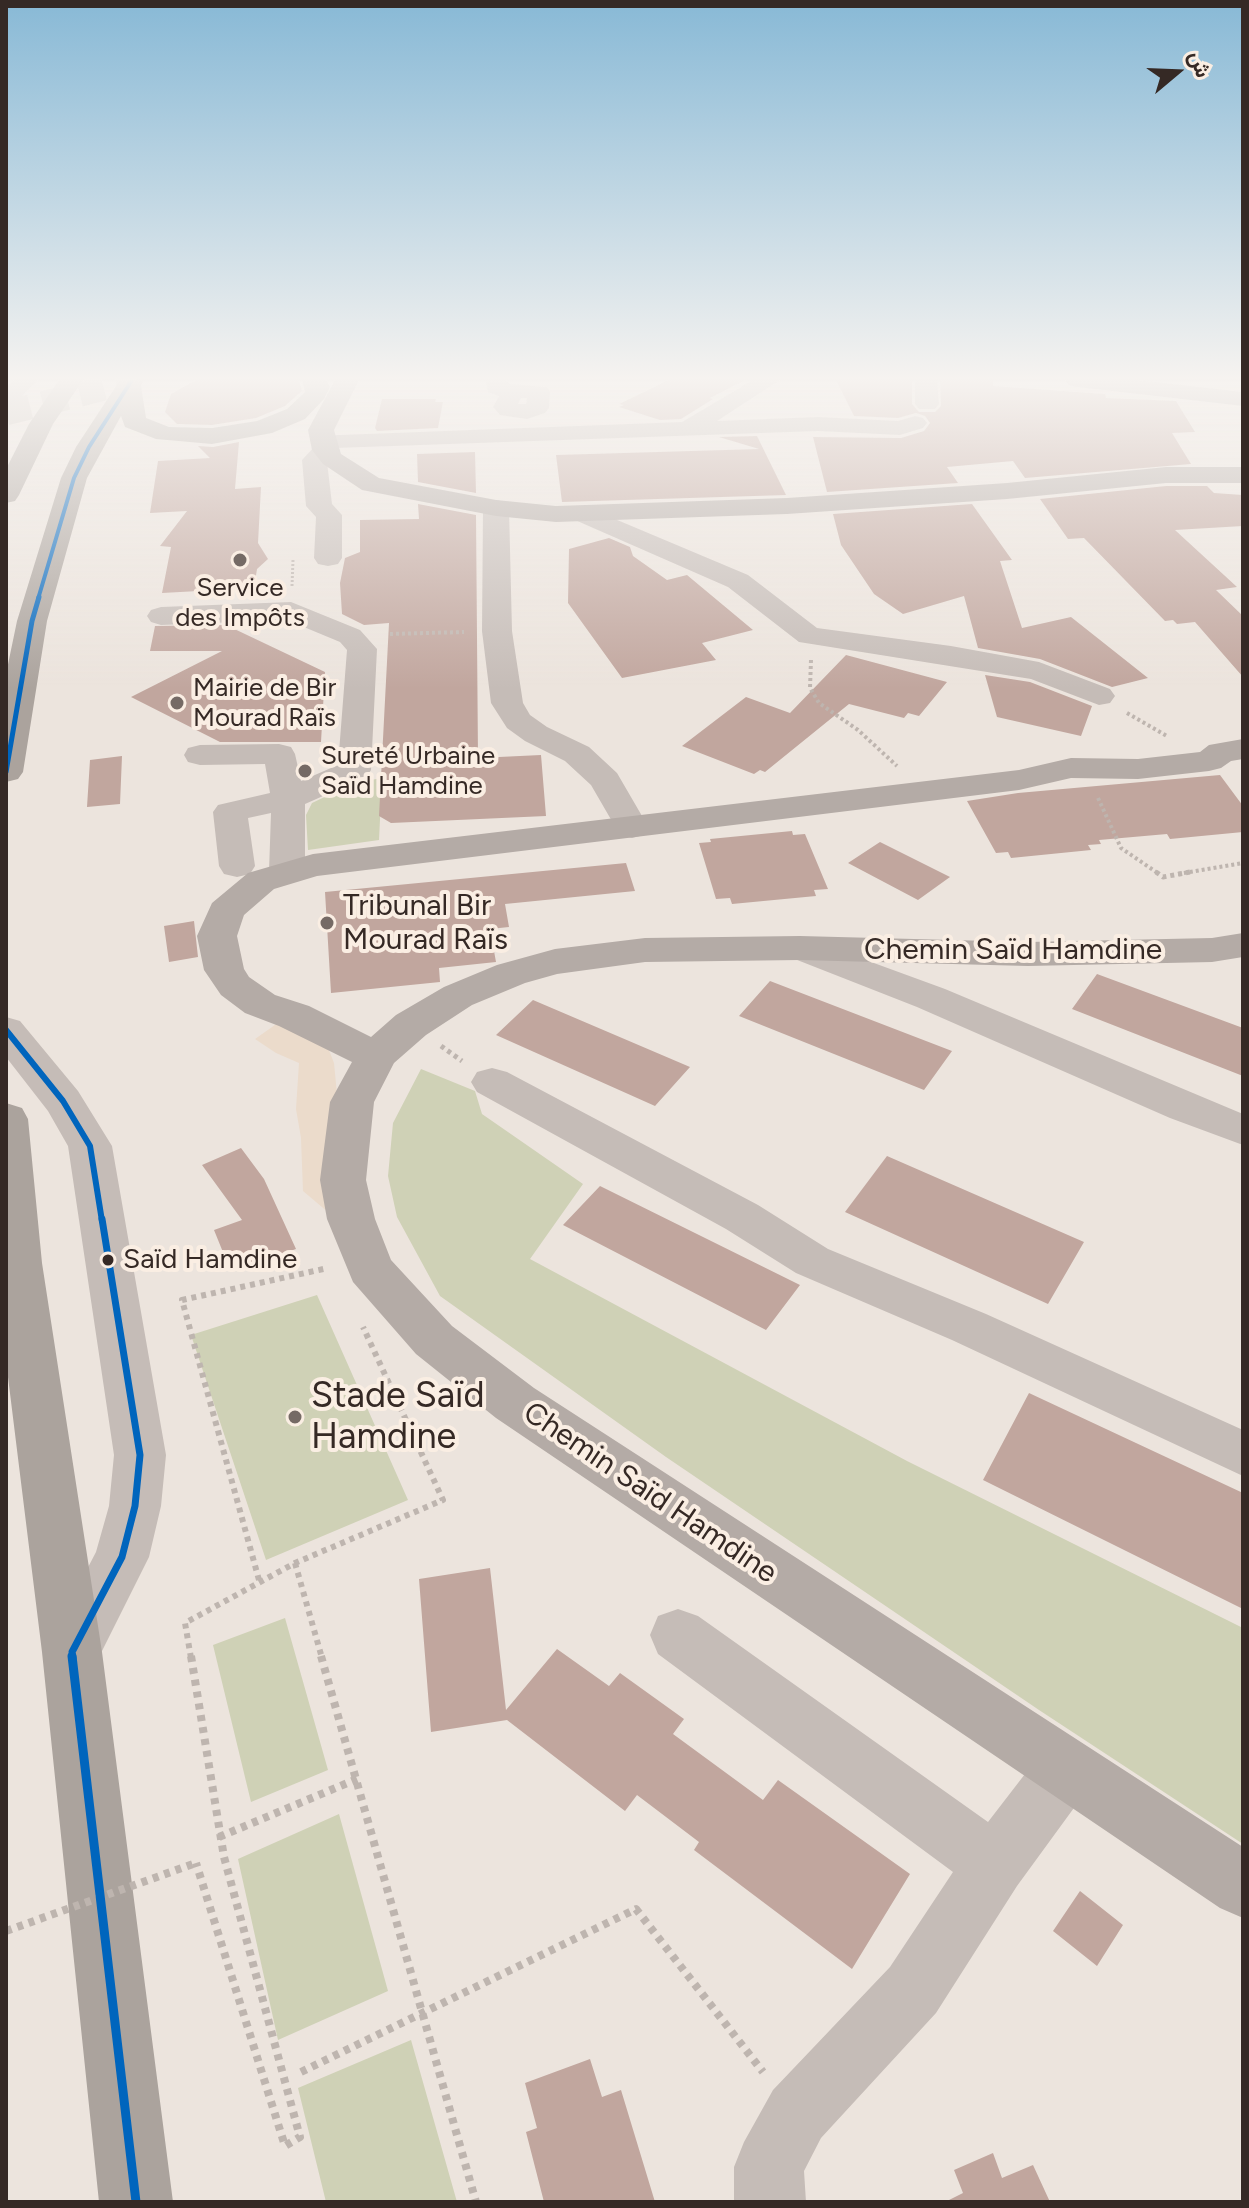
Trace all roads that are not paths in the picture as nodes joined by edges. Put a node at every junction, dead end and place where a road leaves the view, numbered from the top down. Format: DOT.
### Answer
graph roads {
  1 [pos="73,483"];
  2 [pos="317,483"];
  3 [pos="369,483"];
  4 [pos="1077,483"];
  5 [pos="496,508"];
  6 [pos="584,514"];
  7 [pos="328,558"];
  8 [pos="161,616"];
  9 [pos="1099,696"];
  10 [pos="200,755"];
  11 [pos="1226,755"];
  12 [pos="6,772"];
  13 [pos="288,799"];
  14 [pos="632,828"];
  15 [pos="237,866"];
  16 [pos="287,872"];
  17 [pos="1243,945"];
  18 [pos="800,948"];
  19 [pos="6,1030"];
  20 [pos="394,1040"];
  21 [pos="492,1082"];
  22 [pos="6,1119"];
  23 [pos="1243,1130"];
  24 [pos="1243,1454"];
  25 [pos="678,1635"];
  26 [pos="72,1652"];
  27 [pos="1066,1769"];
  28 [pos="995,1864"];
  29 [pos="1243,1885"];
  30 [pos="136,2202"];
  31 [pos="770,2202"];
  1 -- 12 [label="highway"];
  2 -- 7 [label="street"];
  3 -- 5 [label="main road"];
  4 -- 6 [label="main road"];
  5 -- 6 [label="main road"];
  5 -- 14 [label="street"];
  6 -- 9 [label="street"];
  8 -- 13 [label="street"];
  10 -- 13 [label="street"];
  11 -- 14 [label="main road"];
  13 -- 15 [label="street"];
  13 -- 16 [label="street"];
  14 -- 16 [label="main road"];
  16 -- 20 [label="main road"];
  17 -- 18 [label="main road, Chemin Saïd Hamdine"];
  18 -- 20 [label="main road, Chemin Saïd Hamdine"];
  18 -- 23 [label="street"];
  19 -- 26 [label="street"];
  20 -- 27 [label="main road, Chemin Saïd Hamdine"];
  21 -- 24 [label="street"];
  22 -- 26 [label="highway"];
  25 -- 28 [label="street"];
  26 -- 30 [label="highway"];
  27 -- 28 [label="street"];
  27 -- 29 [label="main road, Chemin Saïd Hamdine"];
  28 -- 31 [label="street"];
}
